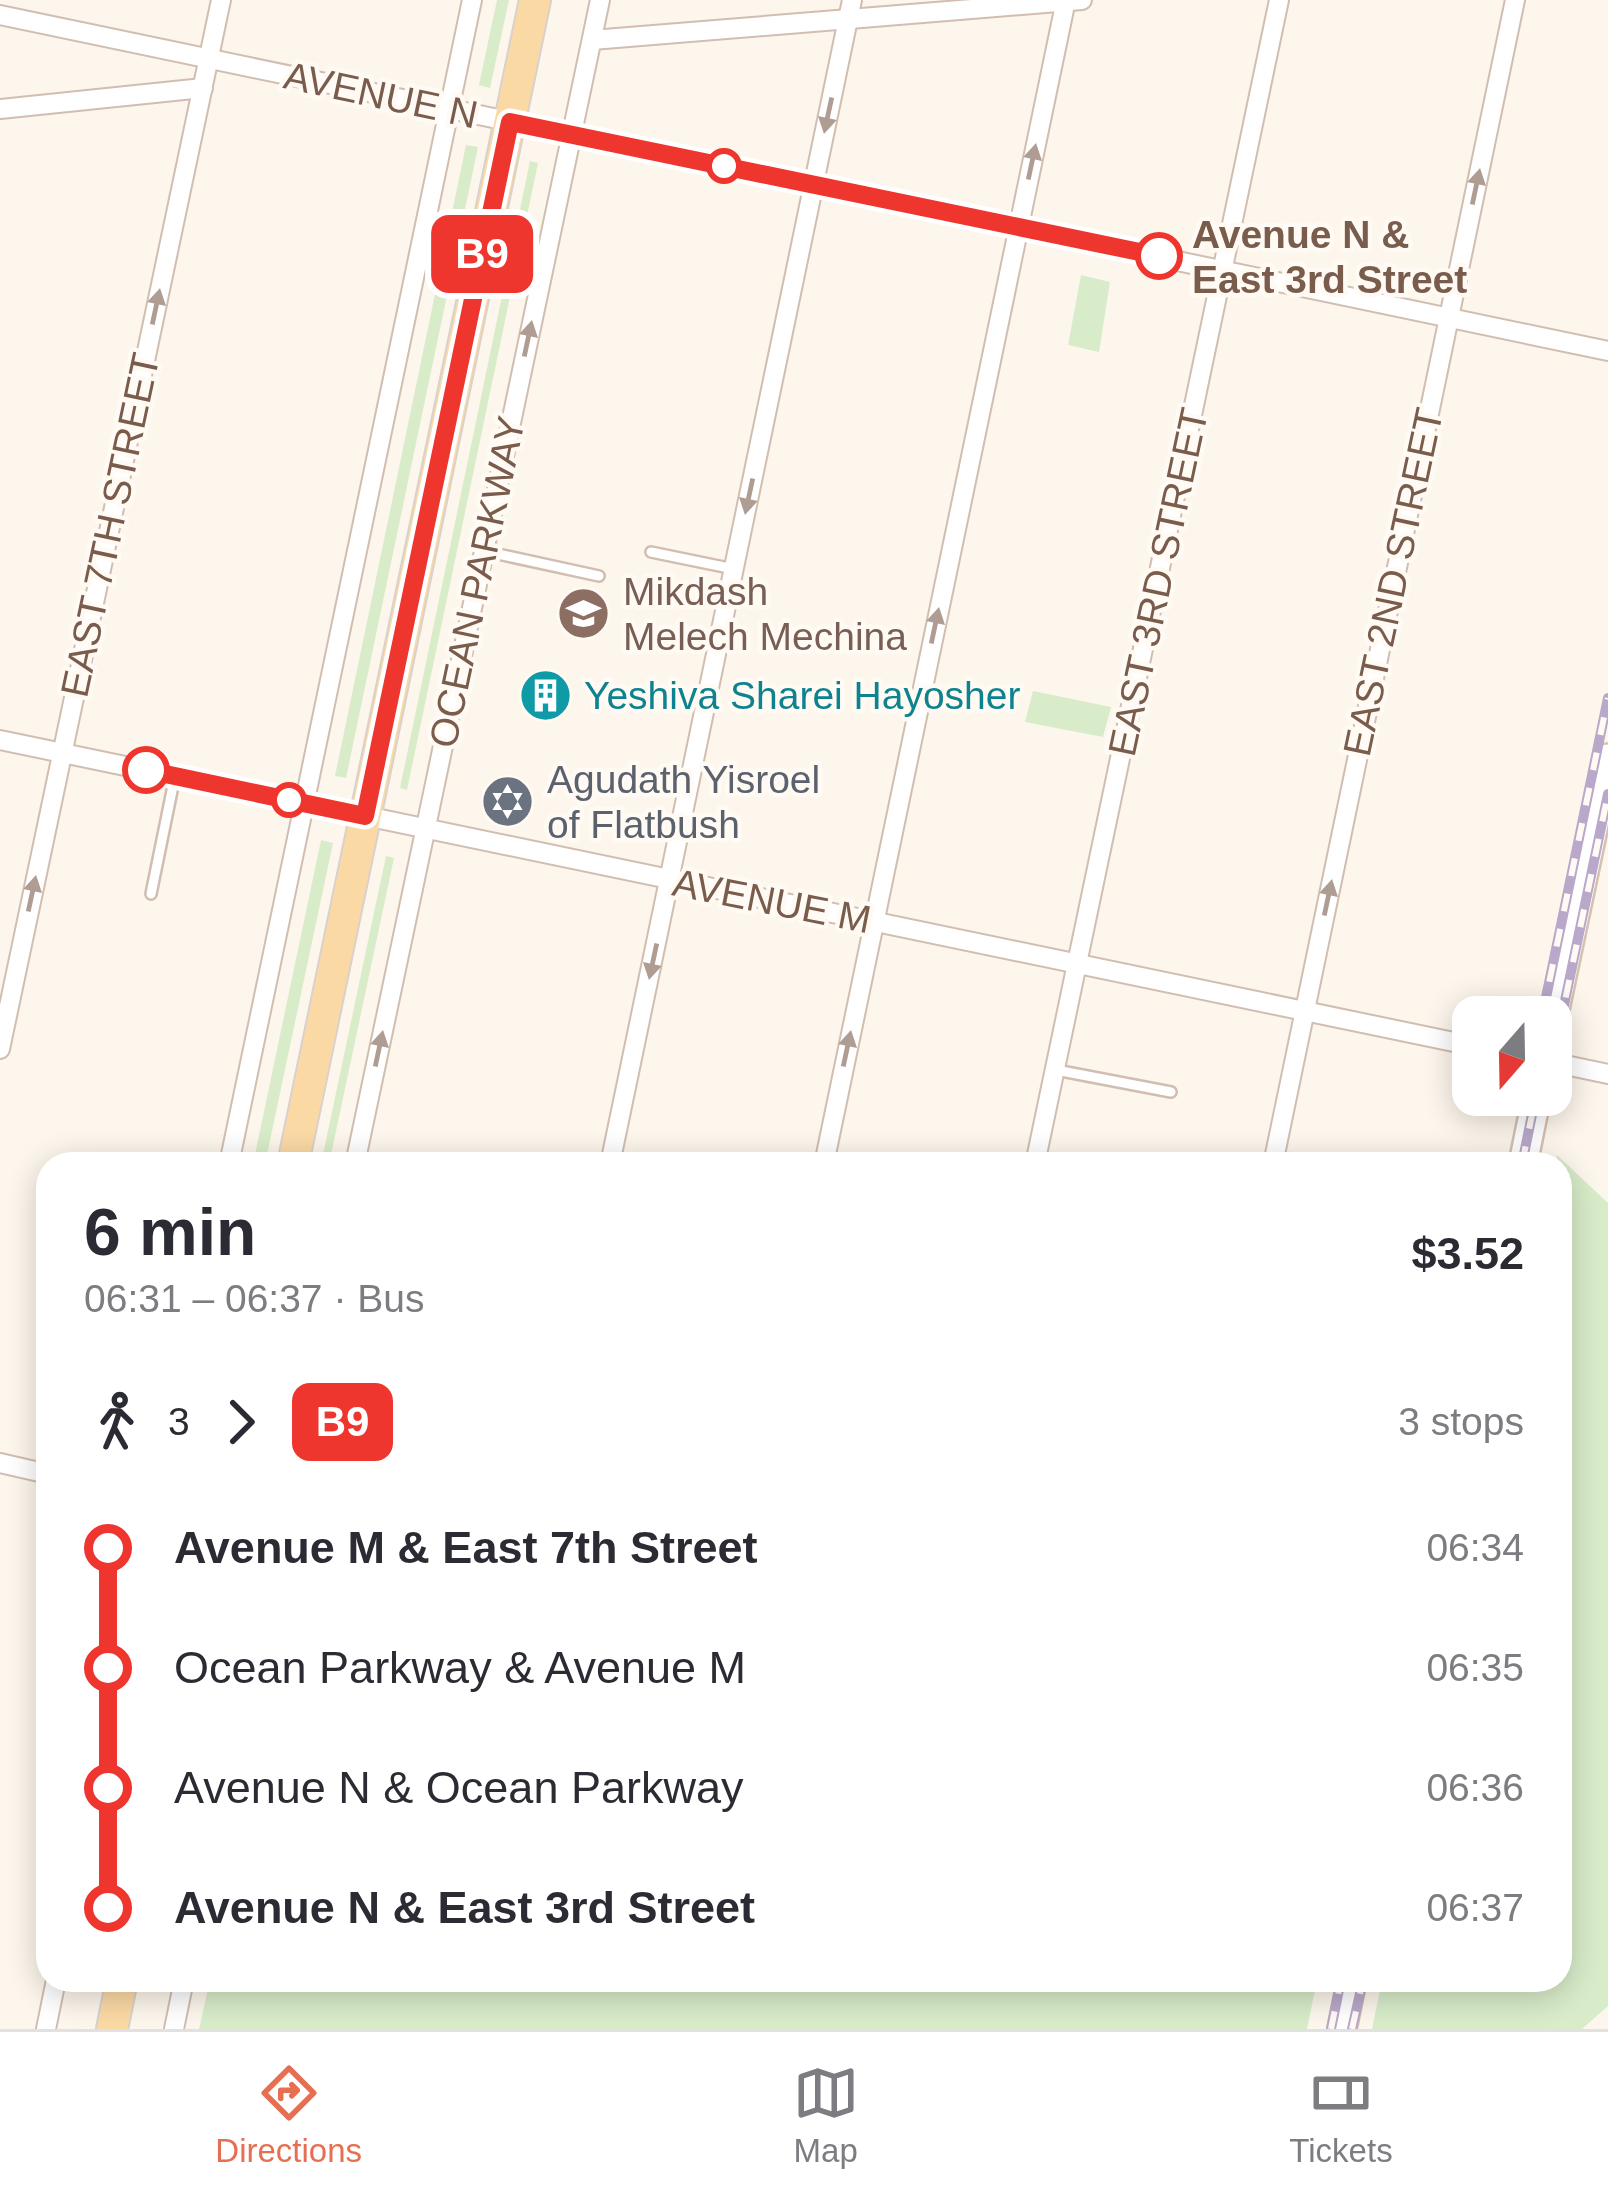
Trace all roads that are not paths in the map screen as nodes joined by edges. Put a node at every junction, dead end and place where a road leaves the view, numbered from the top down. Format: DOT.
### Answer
graph roads {
  1 [pos="221,0"];
  2 [pos="472,0"];
  3 [pos="535,0"];
  4 [pos="600,0"];
  5 [pos="1082,0"];
  6 [pos="1279,0"];
  7 [pos="1515,0"];
  8 [pos="1066,1"];
  9 [pos="850,9"];
  10 [pos="0,15"];
  11 [pos="592,40"];
  12 [pos="209,59"];
  13 [pos="203,88"];
  14 [pos="0,109"];
  15 [pos="449,109"];
  16 [pos="510,122"];
  17 [pos="570,135"];
  18 [pos="813,184"];
  19 [pos="1018,227"];
  20 [pos="1223,269"];
  21 [pos="1449,316"];
  22 [pos="1608,351"];
  23 [pos="484,550"];
  24 [pos="651,552"];
  25 [pos="734,569"];
  26 [pos="599,576"];
  27 [pos="0,740"];
  28 [pos="62,753"];
  29 [pos="1608,758"];
  30 [pos="175,776"];
  31 [pos="305,804"];
  32 [pos="365,816"];
  33 [pos="425,828"];
  34 [pos="670,881"];
  35 [pos="151,894"];
  36 [pos="874,922"];
  37 [pos="1078,965"];
  38 [pos="1558,996"];
  39 [pos="1304,1013"];
  40 [pos="1452,1042"];
  41 [pos="0,1049"];
  42 [pos="1572,1066"];
  43 [pos="1056,1070"];
  44 [pos="1608,1073"];
  45 [pos="1172,1092"];
  46 [pos="1533,1116"];
  47 [pos="232,1152"];
  48 [pos="295,1152"];
  49 [pos="358,1152"];
  50 [pos="613,1152"];
  51 [pos="826,1152"];
  52 [pos="1038,1152"];
  53 [pos="1275,1152"];
  54 [pos="1525,1152"];
  55 [pos="0,1463"];
  56 [pos="36,1471"];
  57 [pos="54,1992"];
  58 [pos="120,1992"];
  59 [pos="182,1992"];
  60 [pos="1350,1992"];
  61 [pos="46,2029"];
  62 [pos="112,2029"];
  63 [pos="174,2029"];
  64 [pos="1342,2029"];
  1 -- 12 [label="street, EAST 7TH STREET"];
  2 -- 15 [label="street"];
  3 -- 16 [label="main road, OCEAN PARKWAY"];
  4 -- 11 [label="street, OCEAN PARKWAY"];
  5 -- 8 [label="street"];
  6 -- 20 [label="street, EAST 3RD STREET"];
  21 -- 7 [label="street, EAST 2ND STREET, one-way"];
  8 -- 9 [label="street"];
  19 -- 8 [label="street, one-way"];
  9 -- 11 [label="street"];
  9 -- 18 [label="street, one-way"];
  10 -- 12 [label="street, AVENUE N"];
  11 -- 17 [label="street, OCEAN PARKWAY"];
  12 -- 13 [label="street, EAST 7TH STREET"];
  12 -- 15 [label="street, AVENUE N"];
  13 -- 14 [label="street"];
  28 -- 13 [label="street, EAST 7TH STREET, one-way"];
  15 -- 16 [label="street, AVENUE N"];
  15 -- 31 [label="street"];
  16 -- 17 [label="street, AVENUE N"];
  16 -- 32 [label="main road, OCEAN PARKWAY"];
  17 -- 18 [label="street, AVENUE N"];
  23 -- 17 [label="street, OCEAN PARKWAY, one-way"];
  18 -- 19 [label="street, AVENUE N"];
  18 -- 25 [label="street, one-way"];
  19 -- 20 [label="street, AVENUE N"];
  36 -- 19 [label="street, one-way"];
  20 -- 21 [label="street, AVENUE N"];
  20 -- 37 [label="street, EAST 3RD STREET"];
  21 -- 22 [label="street, AVENUE N"];
  39 -- 21 [label="street, EAST 2ND STREET, one-way"];
  23 -- 26 [label="lane"];
  23 -- 33 [label="street, OCEAN PARKWAY"];
  24 -- 25 [label="lane"];
  25 -- 34 [label="street"];
  27 -- 28 [label="street, AVENUE M"];
  28 -- 30 [label="street, AVENUE M"];
  41 -- 28 [label="street, EAST 7TH STREET, one-way"];
  29 -- 38 [label="main road"];
  30 -- 31 [label="street, AVENUE M"];
  30 -- 35 [label="lane"];
  31 -- 32 [label="street, AVENUE M"];
  31 -- 47 [label="street"];
  32 -- 33 [label="street, AVENUE M"];
  32 -- 48 [label="main road, OCEAN PARKWAY"];
  33 -- 34 [label="street, AVENUE M"];
  49 -- 33 [label="street, OCEAN PARKWAY, one-way"];
  34 -- 36 [label="street, AVENUE M"];
  34 -- 50 [label="street, one-way"];
  36 -- 37 [label="street, AVENUE M"];
  51 -- 36 [label="street, one-way"];
  37 -- 39 [label="street, AVENUE M"];
  37 -- 43 [label="street, EAST 3RD STREET"];
  39 -- 40 [label="street, AVENUE M"];
  39 -- 53 [label="street, EAST 2ND STREET"];
  42 -- 44 [label="street"];
  43 -- 45 [label="lane"];
  43 -- 52 [label="street, EAST 3RD STREET"];
  46 -- 54 [label="main road"];
  55 -- 56 [label="street"];
  57 -- 61 [label="street"];
  58 -- 62 [label="main road"];
  59 -- 63 [label="street"];
  60 -- 64 [label="main road"];
}
